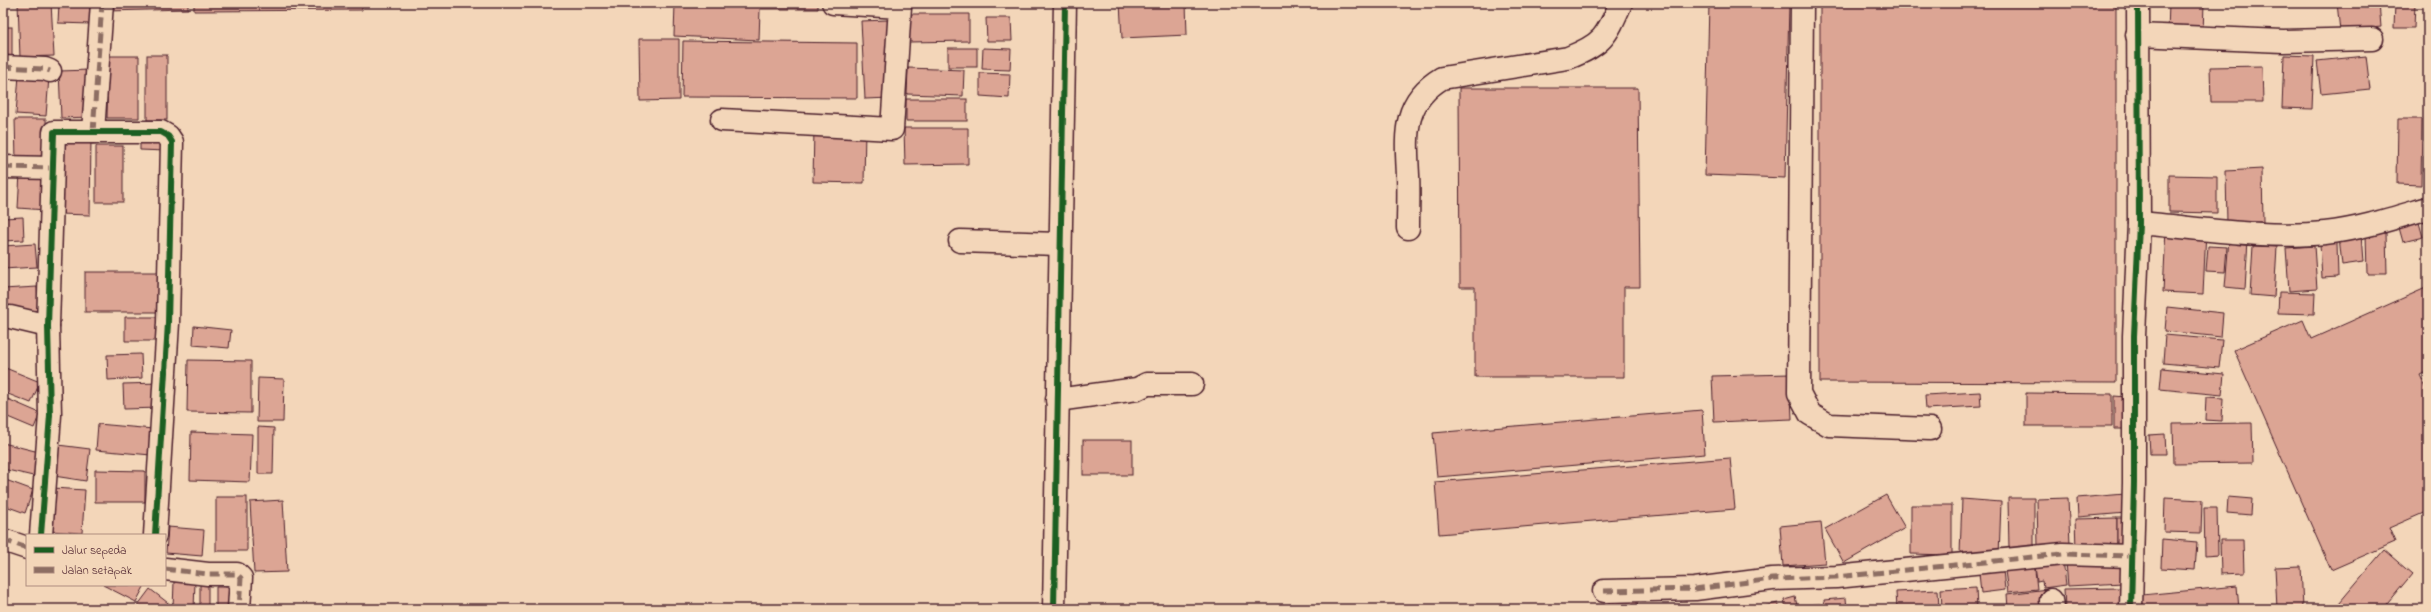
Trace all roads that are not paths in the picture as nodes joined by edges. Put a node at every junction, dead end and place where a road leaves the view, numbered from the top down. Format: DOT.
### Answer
graph roads {
  1 [pos="102,3"];
  2 [pos="832,3"];
  3 [pos="1065,3"];
  4 [pos="1621,3"];
  5 [pos="1802,3"];
  6 [pos="2138,3"];
  7 [pos="2137,35"];
  8 [pos="2372,39"];
  9 [pos="3,67"];
  10 [pos="50,71"];
  11 [pos="722,120"];
  12 [pos="93,132"];
  13 [pos="3,167"];
  14 [pos="52,168"];
  15 [pos="2428,208"];
  16 [pos="2139,223"];
  17 [pos="1408,228"];
  18 [pos="960,241"];
  19 [pos="1059,244"];
  20 [pos="10,317"];
  21 [pos="48,326"];
  22 [pos="1192,384"];
  23 [pos="1057,400"];
  24 [pos="1930,429"];
  25 [pos="41,534"];
  26 [pos="155,534"];
  27 [pos="3,540"];
  28 [pos="26,548"];
  29 [pos="2132,556"];
  30 [pos="166,569"];
  31 [pos="1604,591"];
  32 [pos="239,609"];
  33 [pos="1054,609"];
  34 [pos="2131,609"];
  1 -- 12 [label="street"];
  2 -- 11 [label="street"];
  3 -- 19 [label="street"];
  4 -- 17 [label="street"];
  5 -- 24 [label="street"];
  6 -- 7 [label="street"];
  7 -- 8 [label="street"];
  7 -- 16 [label="street"];
  9 -- 10 [label="street"];
  12 -- 14 [label="street"];
  12 -- 26 [label="street"];
  13 -- 14 [label="street"];
  14 -- 21 [label="street"];
  15 -- 16 [label="street"];
  16 -- 29 [label="street"];
  18 -- 19 [label="street"];
  19 -- 23 [label="street"];
  20 -- 21 [label="street"];
  21 -- 25 [label="street"];
  22 -- 23 [label="street"];
  23 -- 33 [label="street"];
  27 -- 28 [label="street"];
  29 -- 31 [label="street"];
  29 -- 34 [label="street"];
  30 -- 32 [label="street"];
}
